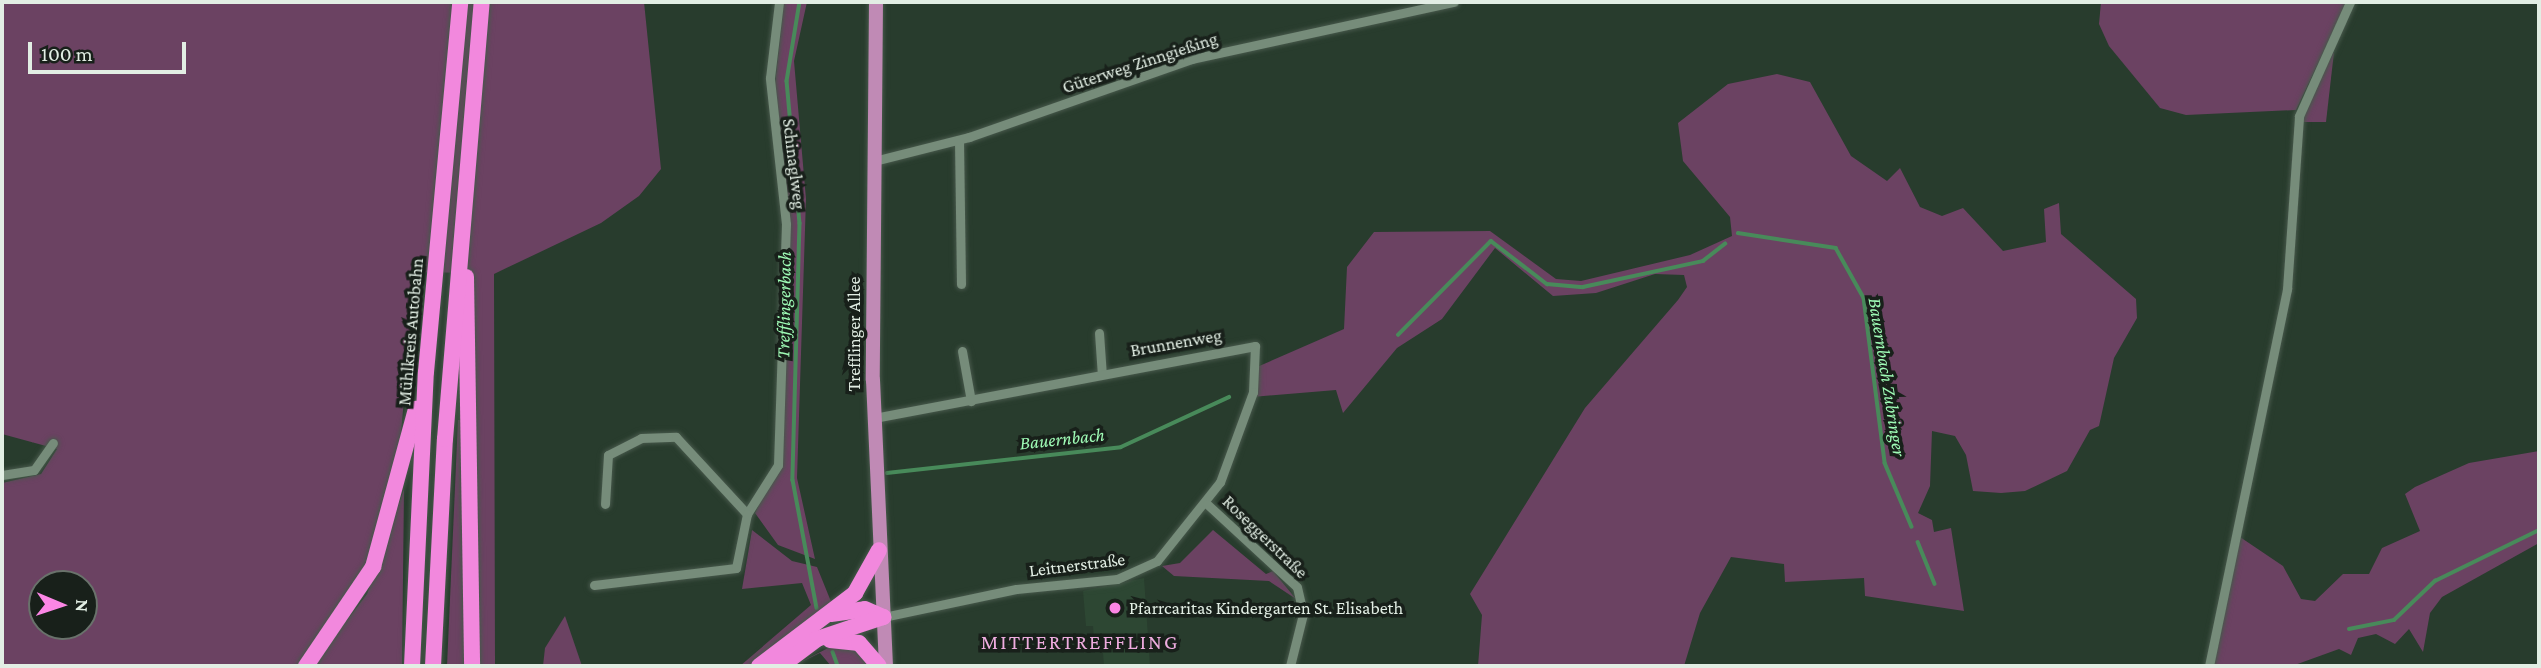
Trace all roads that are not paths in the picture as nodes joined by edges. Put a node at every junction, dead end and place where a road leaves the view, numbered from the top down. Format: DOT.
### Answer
graph roads {
  1 [pos="460,2"];
  2 [pos="482,2"];
  3 [pos="779,2"];
  4 [pos="876,2"];
  5 [pos="1454,2"];
  6 [pos="2350,2"];
  7 [pos="959,140"];
  8 [pos="877,161"];
  9 [pos="462,223"];
  10 [pos="961,284"];
  11 [pos="1099,333"];
  12 [pos="1255,346"];
  13 [pos="961,351"];
  14 [pos="426,372"];
  15 [pos="1102,372"];
  16 [pos="971,401"];
  17 [pos="874,418"];
  18 [pos="53,443"];
  19 [pos="2,475"];
  20 [pos="605,504"];
  21 [pos="1207,504"];
  22 [pos="747,514"];
  23 [pos="879,550"];
  24 [pos="594,585"];
  25 [pos="829,615"];
  26 [pos="883,617"];
  27 [pos="804,649"];
  28 [pos="306,666"];
  29 [pos="412,666"];
  30 [pos="433,666"];
  31 [pos="472,666"];
  32 [pos="759,666"];
  33 [pos="781,666"];
  34 [pos="879,666"];
  35 [pos="886,666"];
  36 [pos="1290,666"];
  37 [pos="2209,666"];
  1 -- 14 [label="highway, Mühlkreis Autobahn"];
  2 -- 9 [label="highway"];
  3 -- 22 [label="street, Schinaglweg"];
  4 -- 8 [label="main road, Trefflinger Allee"];
  5 -- 7 [label="street, Güterweg Zinngießing"];
  6 -- 37 [label="street"];
  7 -- 8 [label="street, Güterweg Zinngießing"];
  7 -- 10 [label="street"];
  8 -- 17 [label="main road, Trefflinger Allee"];
  9 -- 30 [label="highway"];
  9 -- 31 [label="highway"];
  11 -- 15 [label="street"];
  12 -- 15 [label="street, Brunnenweg"];
  12 -- 21 [label="street, Leitnerstraße"];
  13 -- 16 [label="street"];
  14 -- 28 [label="highway"];
  14 -- 29 [label="highway, Mühlkreis Autobahn"];
  15 -- 16 [label="street, Brunnenweg"];
  16 -- 17 [label="street, Brunnenweg"];
  17 -- 23 [label="main road, Trefflinger Allee"];
  18 -- 19 [label="street"];
  20 -- 22 [label="street"];
  21 -- 26 [label="street, Leitnerstraße"];
  21 -- 36 [label="street, Roseggerstraße"];
  22 -- 24 [label="street"];
  23 -- 25 [label="highway"];
  23 -- 26 [label="main road, Trefflinger Allee"];
  25 -- 26 [label="highway"];
  25 -- 32 [label="highway"];
  26 -- 27 [label="highway"];
  26 -- 35 [label="main road, Trefflinger Allee"];
  27 -- 33 [label="highway"];
  27 -- 34 [label="highway"];
}
